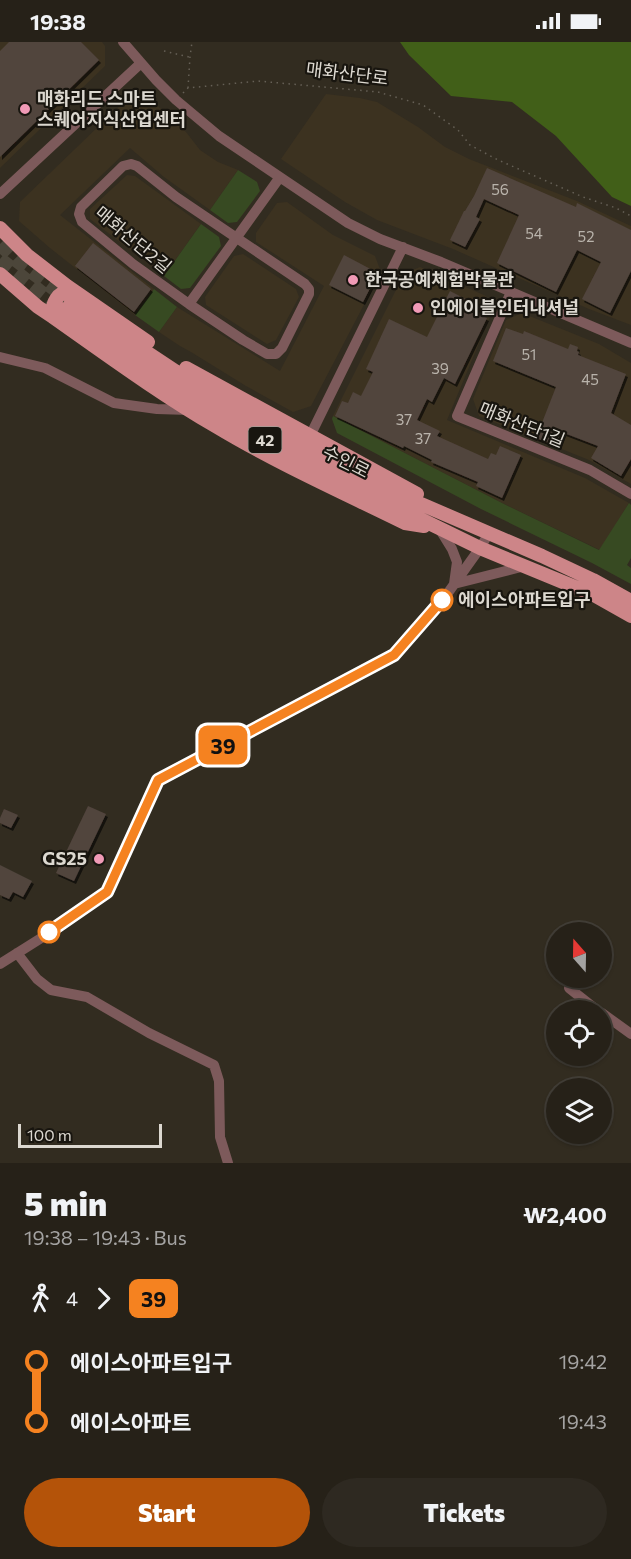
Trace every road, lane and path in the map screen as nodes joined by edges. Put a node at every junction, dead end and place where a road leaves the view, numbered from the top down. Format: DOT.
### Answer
graph roads {
  1 [pos="123,42"];
  2 [pos="192,42"];
  3 [pos="164,51"];
  4 [pos="189,57"];
  5 [pos="141,63"];
  6 [pos="188,88"];
  7 [pos="176,100"];
  8 [pos="280,177"];
  9 [pos="0,194"];
  10 [pos="631,216"];
  11 [pos="0,228"];
  12 [pos="238,238"];
  13 [pos="403,247"];
  14 [pos="0,274"];
  15 [pos="511,292"];
  16 [pos="189,304"];
  17 [pos="64,305"];
  18 [pos="631,343"];
  19 [pos="0,357"];
  20 [pos="189,410"];
  21 [pos="310,436"];
  22 [pos="631,494"];
  23 [pos="442,513"];
  24 [pos="439,528"];
  25 [pos="489,533"];
  26 [pos="480,548"];
  27 [pos="525,566"];
  28 [pos="454,584"];
  29 [pos="631,601"];
  30 [pos="631,616"];
  31 [pos="17,953"];
  32 [pos="0,964"];
  33 [pos="569,988"];
  34 [pos="584,1000"];
  35 [pos="612,1021"];
  36 [pos="631,1034"];
  37 [pos="228,1163"];
  1 -- 5 [label="street"];
  2 -- 4 [label="path"];
  3 -- 4 [label="path"];
  4 -- 6 [label="path"];
  5 -- 7 [label="street"];
  5 -- 9 [label="street"];
  6 -- 7 [label="path"];
  6 -- 10 [label="path, 매화산단로"];
  7 -- 8 [label="street"];
  8 -- 12 [label="street"];
  8 -- 13 [label="street"];
  11 -- 17 [label="main road"];
  12 -- 16 [label="street"];
  12 -- 16 [label="street, 매화산단2길"];
  12 -- 16 [label="street, 매화산단2길"];
  13 -- 15 [label="street"];
  13 -- 21 [label="street"];
  14 -- 17 [label="main road"];
  15 -- 18 [label="street"];
  15 -- 22 [label="street, 매화산단1길"];
  17 -- 20 [label="main road"];
  17 -- 21 [label="main road"];
  17 -- 23 [label="main road, 수인로 / 42"];
  17 -- 24 [label="main road, 수인로 / 42"];
  19 -- 20 [label="street"];
  20 -- 24 [label="main road"];
  21 -- 23 [label="main road"];
  23 -- 25 [label="main road, 수인로 / 42"];
  24 -- 26 [label="main road, 수인로 / 42"];
  24 -- 28 [label="street"];
  25 -- 26 [label="street"];
  25 -- 29 [label="main road, 수인로 / 42"];
  26 -- 27 [label="main road, 수인로 / 42"];
  26 -- 28 [label="street"];
  27 -- 28 [label="street"];
  27 -- 30 [label="main road, 수인로 / 42"];
  28 -- 31 [label="street"];
  31 -- 32 [label="street"];
  31 -- 37 [label="street"];
  33 -- 34 [label="street"];
  35 -- 36 [label="street"];
}
